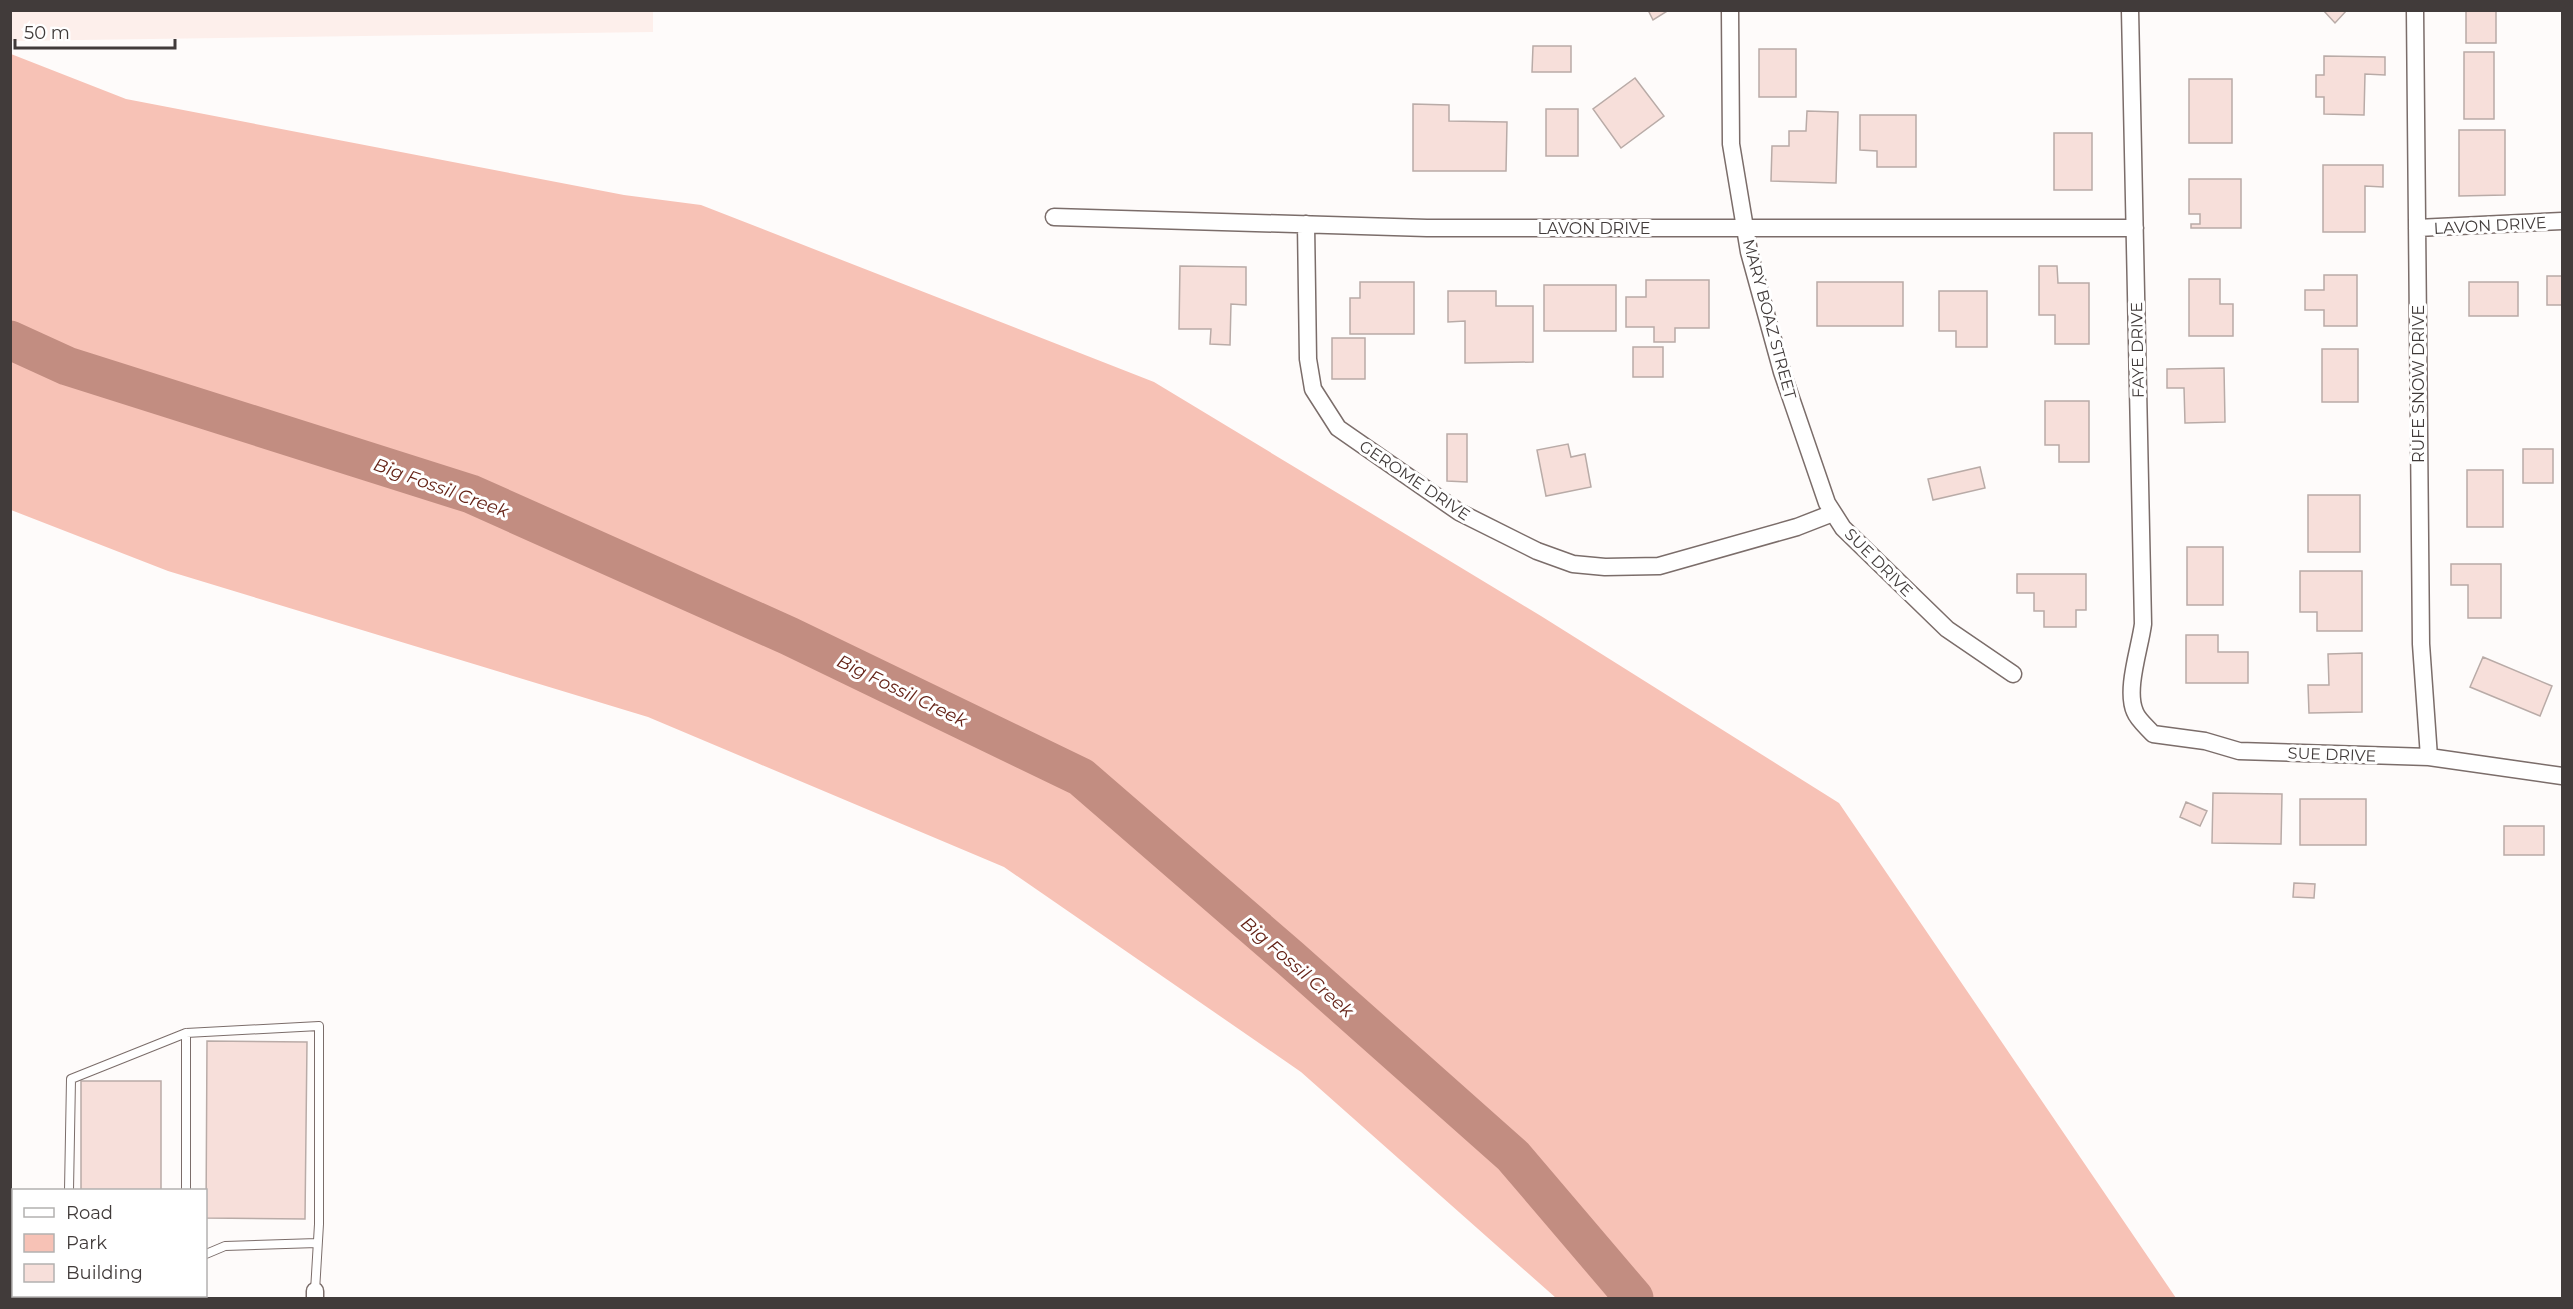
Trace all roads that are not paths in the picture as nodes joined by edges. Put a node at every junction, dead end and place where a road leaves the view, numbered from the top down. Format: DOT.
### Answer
graph roads {
  1 [pos="1730,10"];
  2 [pos="2130,10"];
  3 [pos="2415,10"];
  4 [pos="1054,217"];
  5 [pos="2562,221"];
  6 [pos="1306,224"];
  7 [pos="1745,228"];
  8 [pos="2135,228"];
  9 [pos="2417,228"];
  10 [pos="1833,513"];
  11 [pos="2013,675"];
  12 [pos="2132,689"];
  13 [pos="2429,757"];
  14 [pos="2562,776"];
  15 [pos="186,1033"];
  16 [pos="69,1189"];
  17 [pos="186,1189"];
  18 [pos="317,1243"];
  19 [pos="207,1254"];
  20 [pos="315,1295"];
  1 -- 7 [label="street, MARY BOAZ STREET"];
  2 -- 8 [label="street, FAYE DRIVE"];
  3 -- 9 [label="street, RUFE SNOW DRIVE"];
  4 -- 6 [label="street, LAVON DRIVE"];
  5 -- 9 [label="street, LAVON DRIVE"];
  6 -- 7 [label="street, LAVON DRIVE"];
  6 -- 10 [label="street, GEROME DRIVE"];
  7 -- 8 [label="street, LAVON DRIVE"];
  7 -- 10 [label="street, MARY BOAZ STREET"];
  8 -- 12 [label="street, FAYE DRIVE"];
  9 -- 13 [label="street, RUFE SNOW DRIVE"];
  10 -- 11 [label="street, SUE DRIVE"];
  12 -- 13 [label="street, SUE DRIVE"];
  13 -- 14 [label="street, SUE DRIVE"];
  15 -- 16 [label="lane"];
  15 -- 17 [label="lane"];
  15 -- 18 [label="lane"];
  18 -- 19 [label="lane"];
  18 -- 20 [label="lane"];
}
